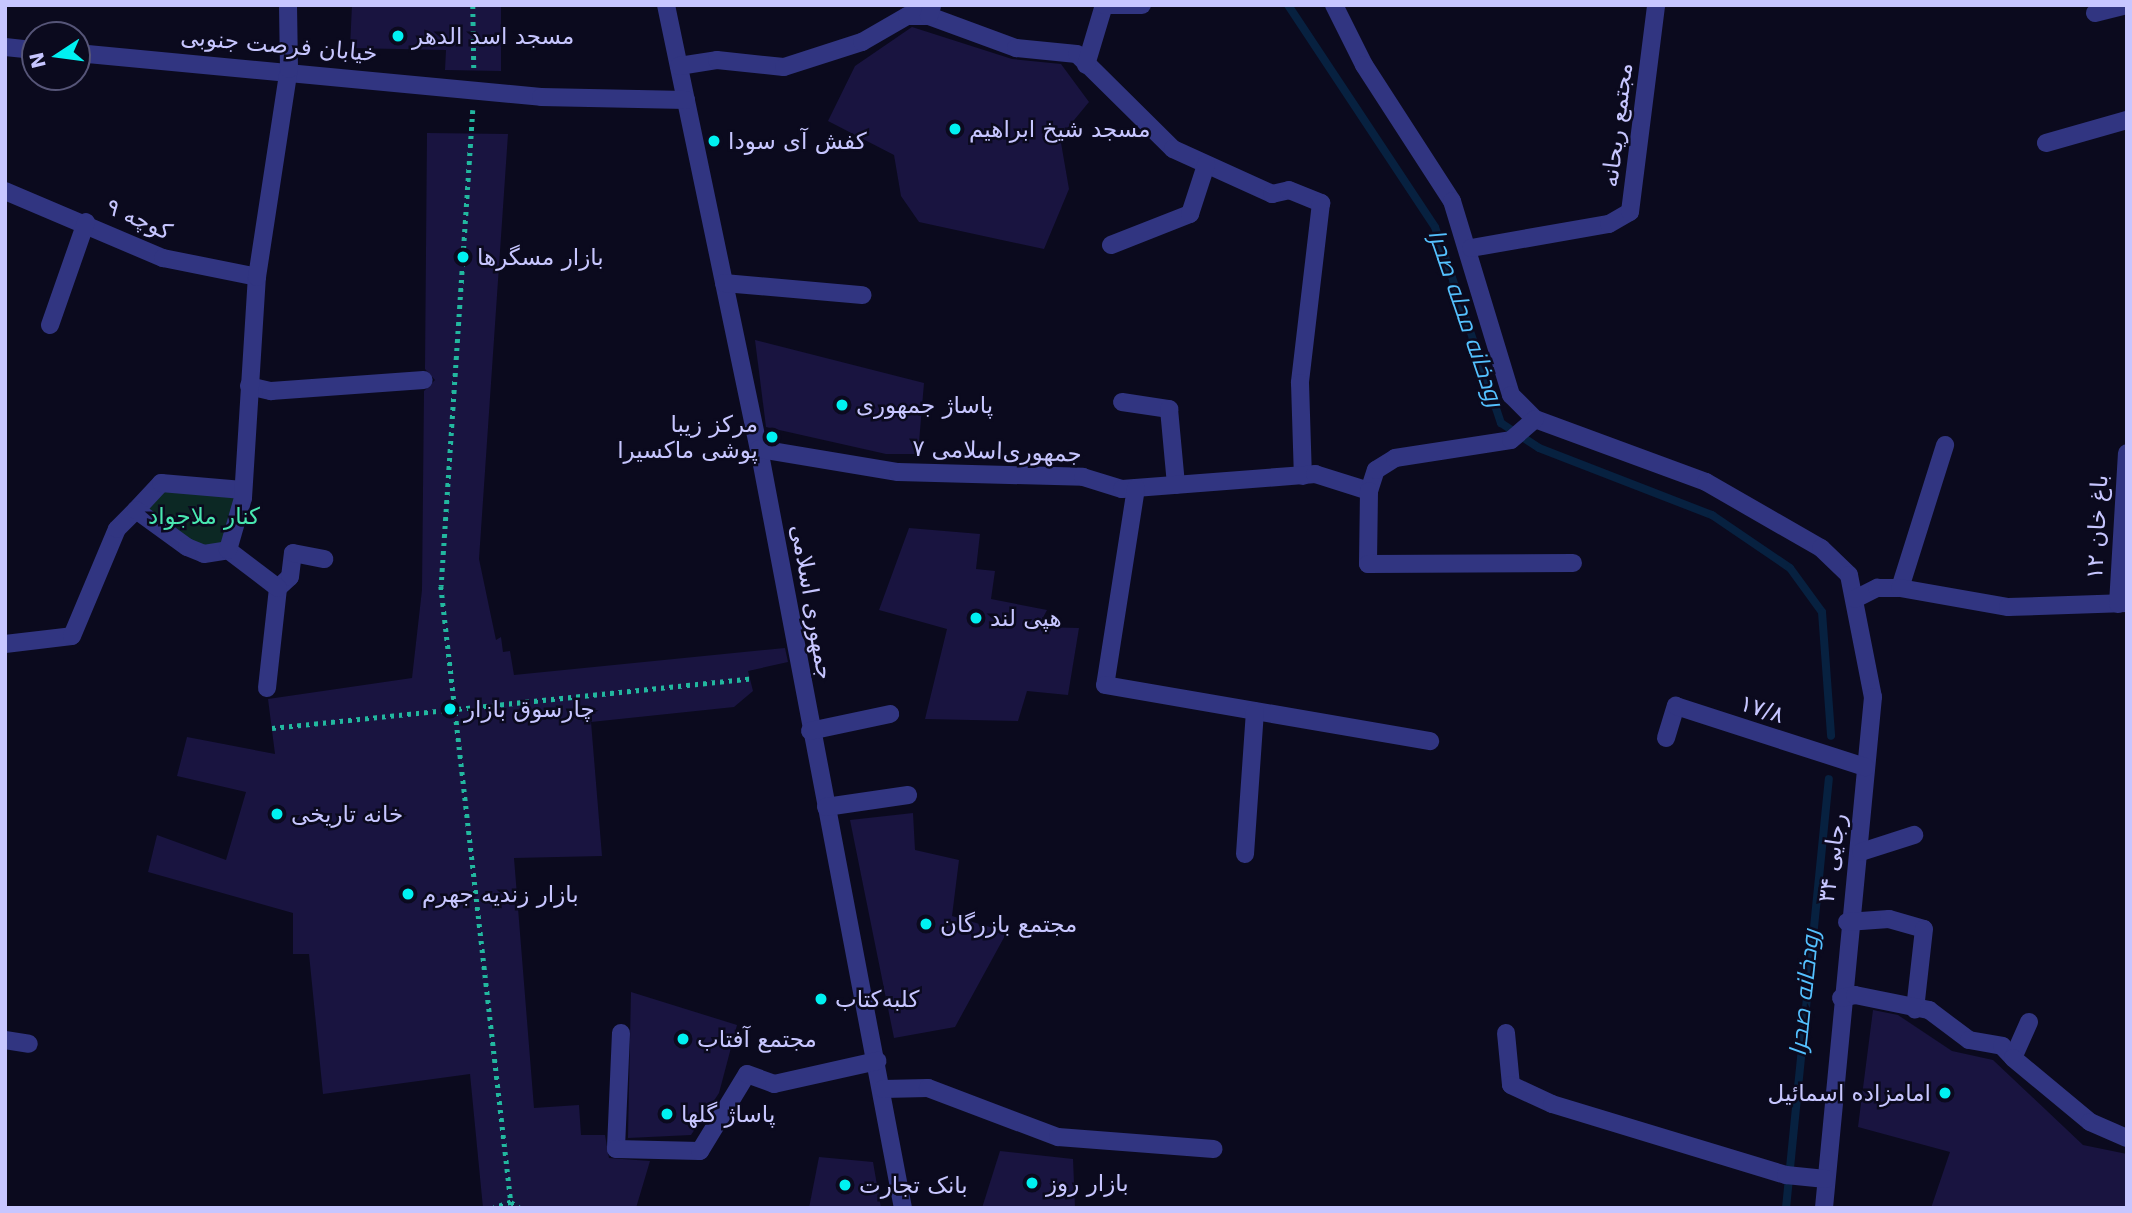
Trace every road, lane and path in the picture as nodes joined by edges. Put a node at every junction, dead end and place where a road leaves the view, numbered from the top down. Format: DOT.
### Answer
graph roads {
  1 [pos="288,5"];
  2 [pos="472,5"];
  3 [pos="666,5"];
  4 [pos="1142,5"];
  5 [pos="1334,5"];
  6 [pos="1656,5"];
  7 [pos="2127,5"];
  8 [pos="931,10"];
  9 [pos="2095,13"];
  10 [pos="91,54"];
  11 [pos="1086,65"];
  12 [pos="678,66"];
  13 [pos="289,69"];
  14 [pos="474,90"];
  15 [pos="686,100"];
  16 [pos="2127,120"];
  17 [pos="2046,144"];
  18 [pos="1206,165"];
  19 [pos="5,191"];
  20 [pos="86,222"];
  21 [pos="1111,245"];
  22 [pos="1471,248"];
  23 [pos="257,277"];
  24 [pos="724,283"];
  25 [pos="862,295"];
  26 [pos="50,325"];
  27 [pos="424,380"];
  28 [pos="249,386"];
  29 [pos="1122,402"];
  30 [pos="1535,419"];
  31 [pos="1945,444"];
  32 [pos="759,449"];
  33 [pos="2127,453"];
  34 [pos="1303,476"];
  35 [pos="1176,485"];
  36 [pos="1136,488"];
  37 [pos="243,490"];
  38 [pos="1369,491"];
  39 [pos="136,510"];
  40 [pos="228,550"];
  41 [pos="324,559"];
  42 [pos="1573,563"];
  43 [pos="1900,587"];
  44 [pos="278,588"];
  45 [pos="1855,599"];
  46 [pos="2122,604"];
  47 [pos="5,643"];
  48 [pos="750,679"];
  49 [pos="267,688"];
  50 [pos="455,709"];
  51 [pos="1255,711"];
  52 [pos="890,714"];
  53 [pos="272,728"];
  54 [pos="810,731"];
  55 [pos="1666,738"];
  56 [pos="1430,741"];
  57 [pos="1865,767"];
  58 [pos="908,795"];
  59 [pos="826,807"];
  60 [pos="1914,835"];
  61 [pos="1861,852"];
  62 [pos="1245,855"];
  63 [pos="1847,922"];
  64 [pos="1840,998"];
  65 [pos="1915,1009"];
  66 [pos="2029,1022"];
  67 [pos="621,1033"];
  68 [pos="1506,1033"];
  69 [pos="5,1040"];
  70 [pos="29,1044"];
  71 [pos="2013,1058"];
  72 [pos="877,1061"];
  73 [pos="883,1089"];
  74 [pos="2127,1138"];
  75 [pos="1214,1149"];
  76 [pos="1824,1179"];
  77 [pos="511,1202"];
  78 [pos="494,1208"];
  79 [pos="520,1208"];
  80 [pos="904,1208"];
  81 [pos="1824,1208"];
  1 -- 13 [label="street"];
  2 -- 14 [label="path"];
  3 -- 12 [label="street, جمهوری اسلامی"];
  4 -- 11 [label="street"];
  5 -- 22 [label="street"];
  6 -- 22 [label="street, مجتمع ریحانه"];
  7 -- 9 [label="street"];
  8 -- 11 [label="street"];
  8 -- 12 [label="street"];
  10 -- 13 [label="street, خیابان فرصت جنوبی"];
  11 -- 18 [label="street"];
  12 -- 15 [label="street, جمهوری اسلامی"];
  13 -- 14 [label="street, خیابان فرصت جنوبی"];
  13 -- 23 [label="street"];
  14 -- 15 [label="street, خیابان فرصت جنوبی"];
  14 -- 50 [label="path"];
  15 -- 24 [label="street, جمهوری اسلامی"];
  16 -- 17 [label="street"];
  18 -- 21 [label="street"];
  18 -- 34 [label="street"];
  19 -- 20 [label="street, کوچه ۹"];
  20 -- 23 [label="street, کوچه ۹"];
  20 -- 26 [label="street"];
  22 -- 30 [label="street"];
  23 -- 28 [label="street"];
  24 -- 25 [label="street"];
  24 -- 32 [label="street, جمهوری اسلامی"];
  27 -- 28 [label="street"];
  28 -- 37 [label="street"];
  29 -- 35 [label="street"];
  30 -- 38 [label="street"];
  30 -- 45 [label="street, رجایی ۳۴"];
  31 -- 43 [label="street"];
  32 -- 36 [label="street, جمهوری‌اسلامی ۷"];
  32 -- 54 [label="street, جمهوری اسلامی"];
  33 -- 46 [label="street, باغ خان ۱۲"];
  34 -- 35 [label="street, جمهوری‌اسلامی ۷"];
  34 -- 38 [label="street, جمهوری‌اسلامی ۷"];
  35 -- 36 [label="street, جمهوری‌اسلامی ۷"];
  36 -- 51 [label="street"];
  37 -- 39 [label="street"];
  37 -- 40 [label="street"];
  38 -- 42 [label="street"];
  39 -- 40 [label="street"];
  39 -- 47 [label="street"];
  40 -- 44 [label="street"];
  41 -- 44 [label="street"];
  43 -- 45 [label="street"];
  43 -- 46 [label="street"];
  44 -- 49 [label="street"];
  45 -- 57 [label="street, رجایی ۳۴"];
  48 -- 50 [label="path"];
  50 -- 53 [label="path"];
  50 -- 77 [label="path"];
  51 -- 56 [label="street"];
  51 -- 62 [label="street"];
  52 -- 54 [label="street"];
  54 -- 59 [label="street, جمهوری اسلامی"];
  55 -- 57 [label="street, ۱۷/۸"];
  57 -- 61 [label="street, رجایی ۳۴"];
  58 -- 59 [label="street"];
  59 -- 72 [label="street, جمهوری اسلامی"];
  60 -- 61 [label="street"];
  61 -- 63 [label="street, رجایی ۳۴"];
  63 -- 64 [label="street, رجایی ۳۴"];
  63 -- 65 [label="street"];
  64 -- 65 [label="street"];
  64 -- 76 [label="street, رجایی ۳۴"];
  65 -- 71 [label="street"];
  66 -- 71 [label="street"];
  67 -- 72 [label="street"];
  68 -- 76 [label="street"];
  69 -- 70 [label="street"];
  71 -- 74 [label="street"];
  72 -- 73 [label="street, جمهوری اسلامی"];
  73 -- 75 [label="street"];
  73 -- 80 [label="street, جمهوری اسلامی"];
  76 -- 81 [label="street, رجایی ۳۴"];
  77 -- 78 [label="path"];
  77 -- 79 [label="path"];
}
